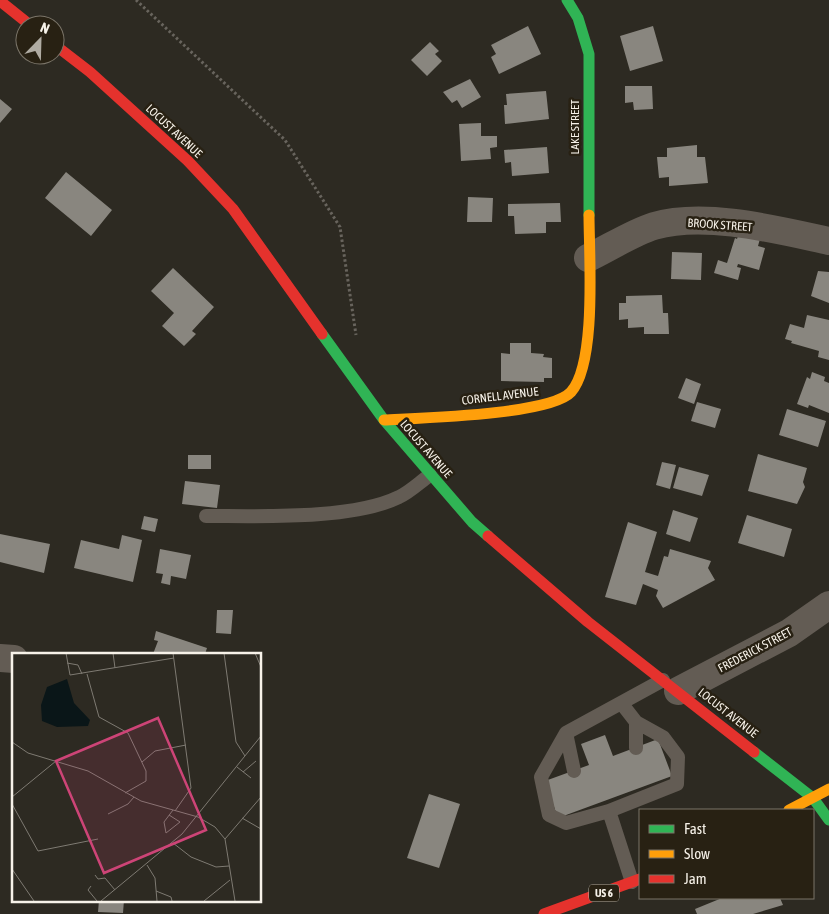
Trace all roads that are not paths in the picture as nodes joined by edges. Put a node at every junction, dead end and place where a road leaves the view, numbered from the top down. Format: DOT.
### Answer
graph roads {
  1 [pos="567,0"];
  2 [pos="0,1"];
  3 [pos="18,15"];
  4 [pos="65,53"];
  5 [pos="829,241"];
  6 [pos="588,258"];
  7 [pos="384,420"];
  8 [pos="430,475"];
  9 [pos="206,516"];
  10 [pos="829,605"];
  11 [pos="671,686"];
  12 [pos="622,704"];
  13 [pos="636,722"];
  14 [pos="566,733"];
  15 [pos="636,748"];
  16 [pos="574,770"];
  17 [pos="829,789"];
  18 [pos="812,798"];
  19 [pos="791,809"];
  20 [pos="608,811"];
  21 [pos="829,820"];
  22 [pos="636,881"];
  23 [pos="569,910"];
  24 [pos="544,914"];
  1 -- 6 [label="street, LAKE STREET"];
  2 -- 3 [label="street"];
  4 -- 7 [label="street, LOCUST AVENUE"];
  5 -- 6 [label="street, BROOK STREET"];
  6 -- 7 [label="street, CORNELL AVENUE"];
  7 -- 8 [label="street, LOCUST AVENUE"];
  8 -- 9 [label="lane"];
  8 -- 11 [label="street, LOCUST AVENUE"];
  10 -- 11 [label="street, FREDERICK STREET"];
  11 -- 12 [label="lane"];
  11 -- 18 [label="street, LOCUST AVENUE"];
  12 -- 13 [label="lane"];
  12 -- 14 [label="lane"];
  13 -- 15 [label="lane"];
  13 -- 20 [label="lane"];
  14 -- 16 [label="lane"];
  14 -- 20 [label="lane"];
  17 -- 18 [label="street"];
  18 -- 19 [label="street"];
  18 -- 21 [label="street, LOCUST AVENUE"];
  20 -- 22 [label="lane"];
  22 -- 23 [label="street, US 6"];
  23 -- 24 [label="street, US 6"];
}
